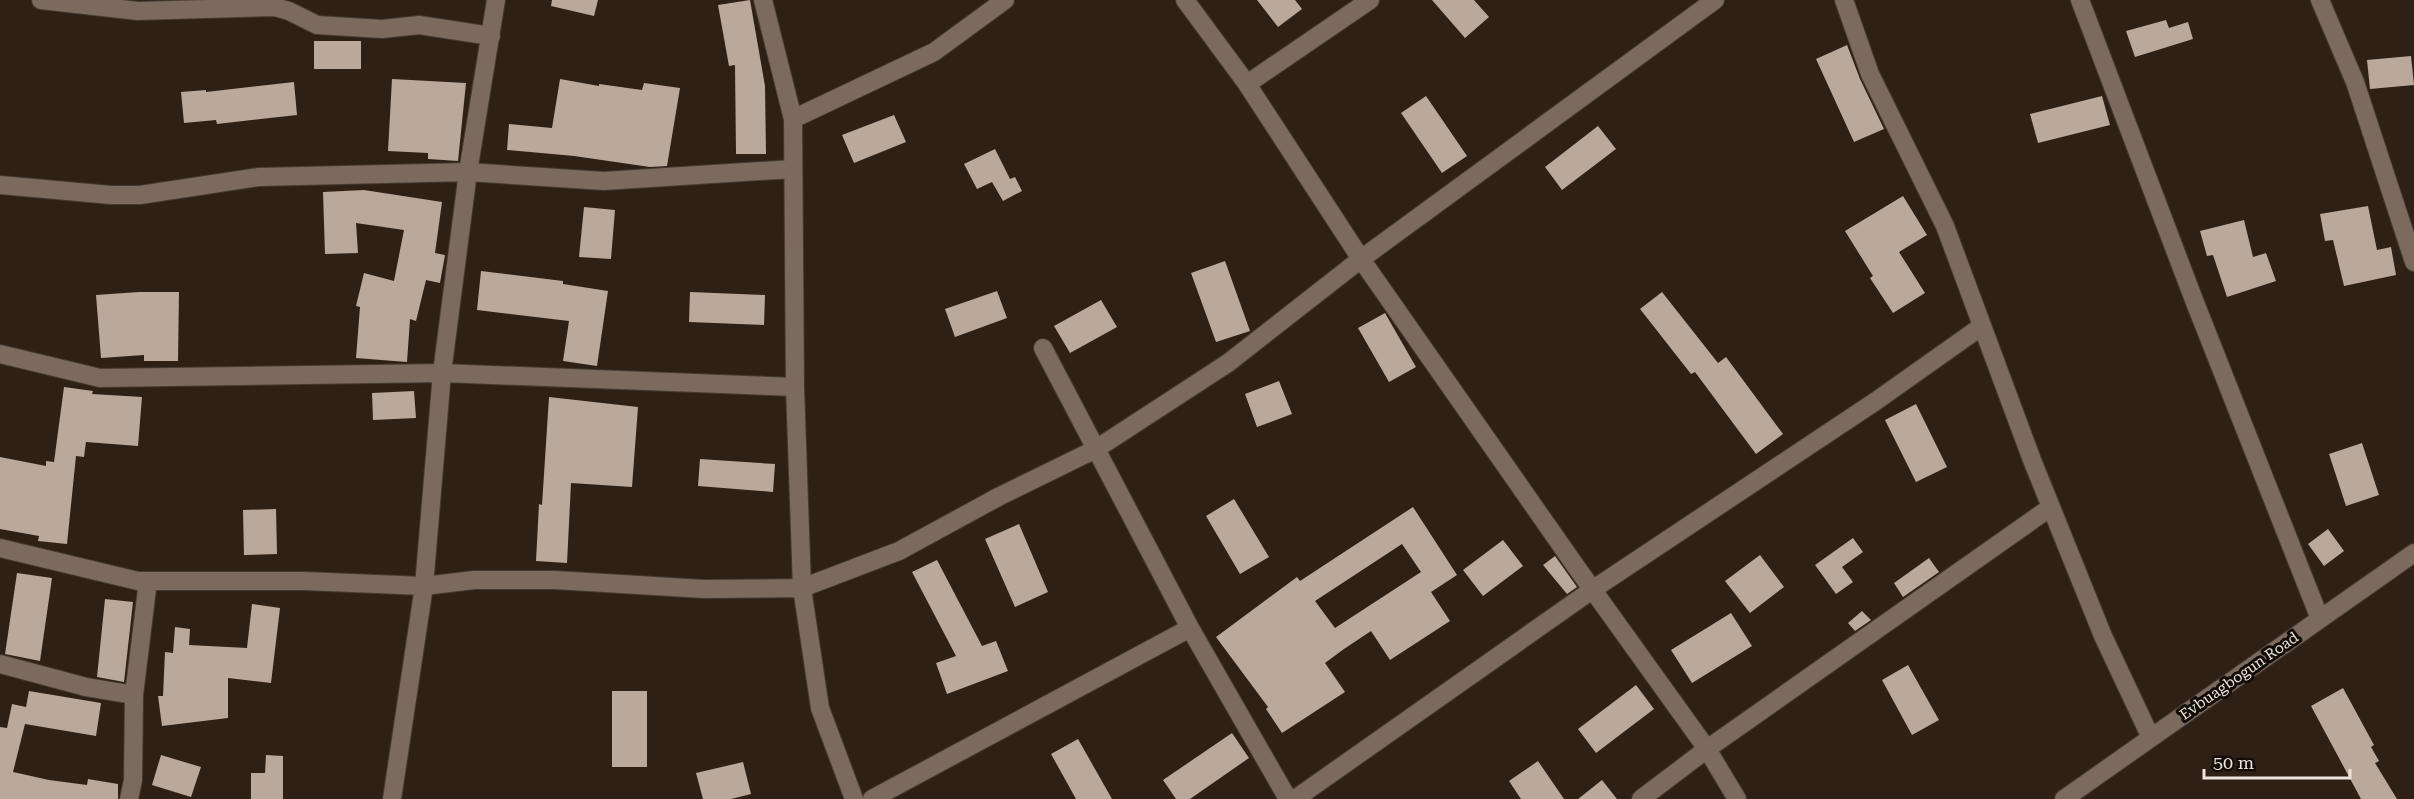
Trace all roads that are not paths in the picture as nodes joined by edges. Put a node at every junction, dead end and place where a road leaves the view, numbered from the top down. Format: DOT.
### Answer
graph roads {
  1 [pos="41,0"];
  2 [pos="496,0"];
  3 [pos="763,0"];
  4 [pos="1005,0"];
  5 [pos="1185,0"];
  6 [pos="1370,0"];
  7 [pos="1716,0"];
  8 [pos="1844,0"];
  9 [pos="2080,0"];
  10 [pos="2320,0"];
  11 [pos="491,36"];
  12 [pos="1246,84"];
  13 [pos="793,119"];
  14 [pos="793,169"];
  15 [pos="468,172"];
  16 [pos="0,185"];
  17 [pos="1361,259"];
  18 [pos="2414,262"];
  19 [pos="1983,326"];
  20 [pos="1043,348"];
  21 [pos="0,354"];
  22 [pos="442,373"];
  23 [pos="795,387"];
  24 [pos="1096,449"];
  25 [pos="2052,507"];
  26 [pos="0,548"];
  27 [pos="2414,553"];
  28 [pos="148,581"];
  29 [pos="424,586"];
  30 [pos="802,588"];
  31 [pos="1592,590"];
  32 [pos="2320,619"];
  33 [pos="1190,628"];
  34 [pos="0,663"];
  35 [pos="134,695"];
  36 [pos="2151,738"];
  37 [pos="1707,749"];
  38 [pos="129,799"];
  39 [pos="392,799"];
  40 [pos="854,799"];
  41 [pos="872,799"];
  42 [pos="1288,799"];
  43 [pos="1294,799"];
  44 [pos="1641,799"];
  45 [pos="1737,799"];
  46 [pos="2064,799"];
  1 -- 11 [label="street"];
  2 -- 11 [label="street"];
  3 -- 13 [label="street"];
  4 -- 13 [label="street"];
  5 -- 12 [label="street"];
  6 -- 12 [label="street"];
  7 -- 17 [label="street"];
  8 -- 19 [label="street"];
  9 -- 32 [label="street"];
  10 -- 18 [label="street"];
  11 -- 15 [label="street"];
  12 -- 17 [label="street"];
  13 -- 14 [label="street"];
  14 -- 15 [label="street"];
  14 -- 23 [label="street"];
  15 -- 16 [label="street"];
  15 -- 22 [label="street"];
  17 -- 24 [label="street"];
  17 -- 31 [label="street"];
  19 -- 25 [label="street"];
  19 -- 31 [label="street"];
  20 -- 24 [label="street"];
  21 -- 22 [label="street"];
  22 -- 23 [label="street"];
  22 -- 29 [label="street"];
  23 -- 30 [label="street"];
  24 -- 30 [label="street"];
  24 -- 33 [label="street"];
  25 -- 36 [label="street"];
  25 -- 37 [label="street"];
  26 -- 28 [label="street"];
  27 -- 32 [label="street, Evbuagbogun Road"];
  28 -- 29 [label="street"];
  28 -- 35 [label="street"];
  29 -- 30 [label="street"];
  29 -- 39 [label="street"];
  30 -- 40 [label="street"];
  31 -- 37 [label="street"];
  31 -- 43 [label="street"];
  32 -- 36 [label="street, Evbuagbogun Road"];
  33 -- 41 [label="street"];
  33 -- 42 [label="street"];
  34 -- 35 [label="street"];
  35 -- 38 [label="street"];
  36 -- 46 [label="street, Evbuagbogun Road"];
  37 -- 44 [label="street"];
  37 -- 45 [label="street"];
}
